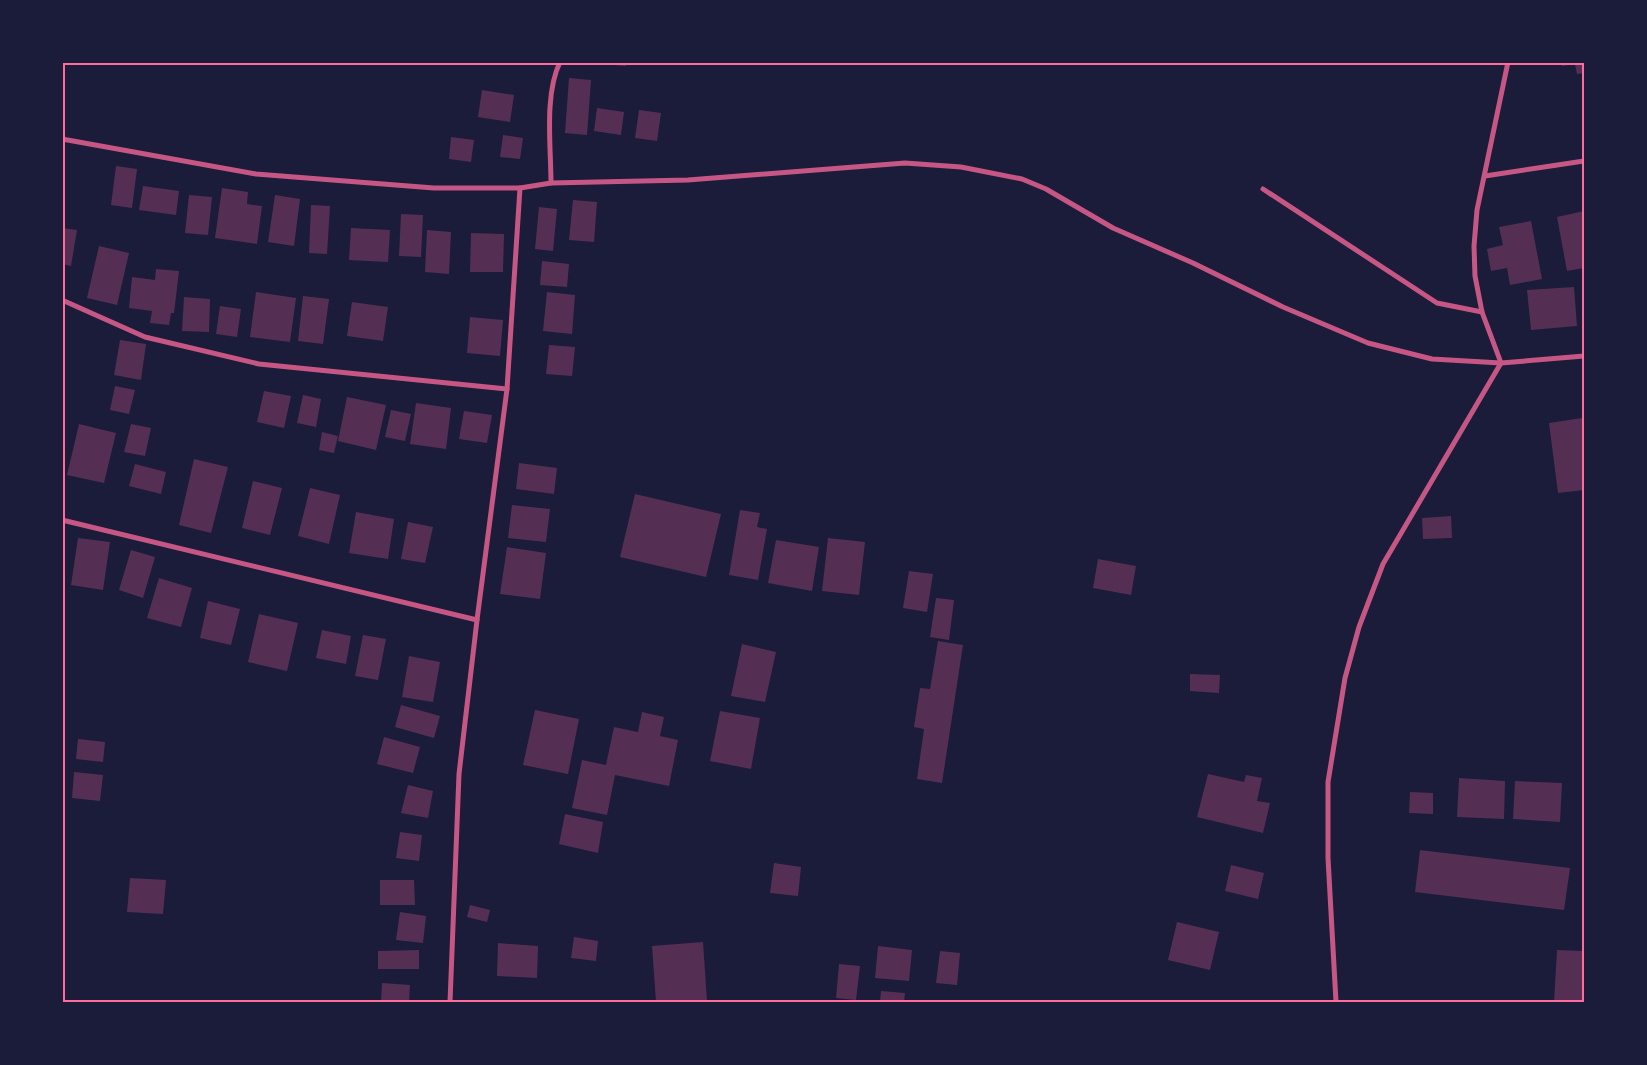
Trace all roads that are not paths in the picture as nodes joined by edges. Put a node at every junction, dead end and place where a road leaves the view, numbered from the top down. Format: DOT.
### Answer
graph roads {
  1 [pos="560,62"];
  2 [pos="1508,62"];
  3 [pos="62,139"];
  4 [pos="1584,162"];
  5 [pos="1485,176"];
  6 [pos="550,183"];
  7 [pos="520,188"];
  8 [pos="1263,189"];
  9 [pos="62,300"];
  10 [pos="1482,312"];
  11 [pos="1584,356"];
  12 [pos="1501,363"];
  13 [pos="507,390"];
  14 [pos="62,520"];
  15 [pos="476,620"];
  16 [pos="450,1002"];
  17 [pos="1336,1002"];
  1 -- 6 [label="street"];
  2 -- 5 [label="street"];
  3 -- 7 [label="street"];
  4 -- 5 [label="street"];
  5 -- 10 [label="street"];
  6 -- 7 [label="street"];
  6 -- 12 [label="street"];
  7 -- 13 [label="street"];
  8 -- 10 [label="street"];
  9 -- 13 [label="street"];
  10 -- 12 [label="street"];
  11 -- 12 [label="street"];
  12 -- 17 [label="street"];
  13 -- 15 [label="street"];
  14 -- 15 [label="street"];
  15 -- 16 [label="street"];
}
